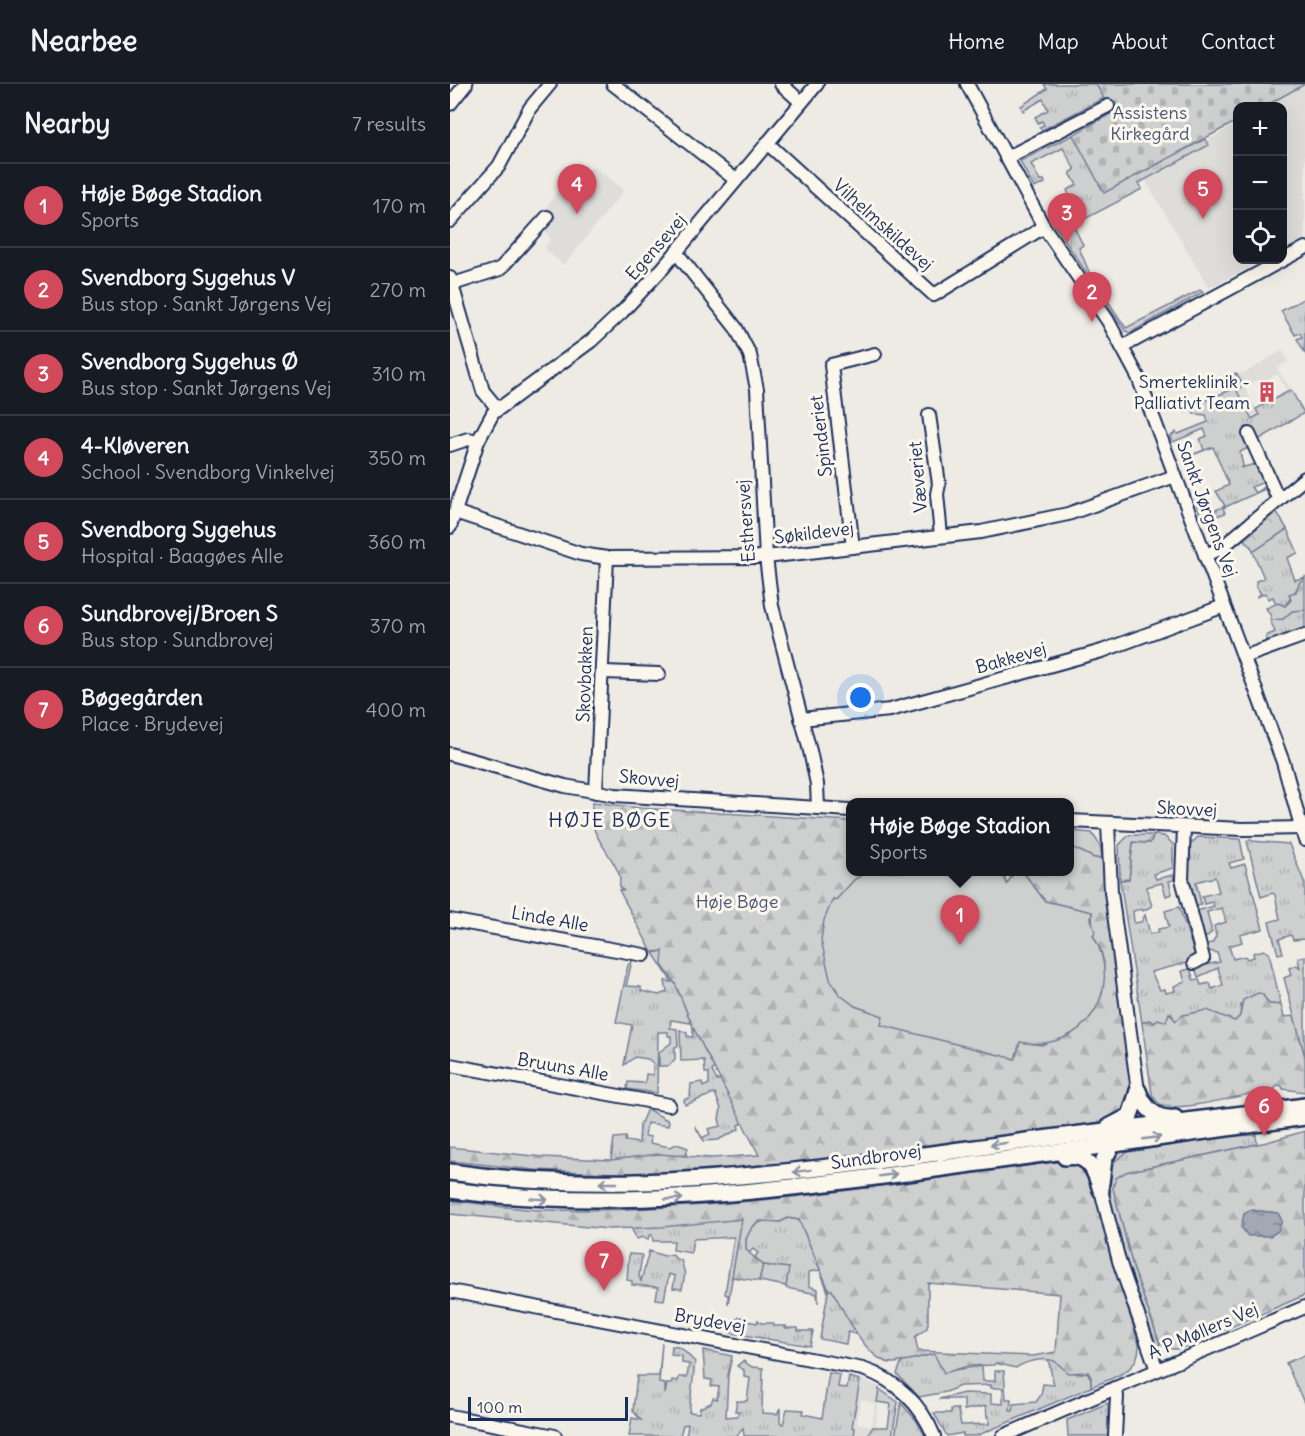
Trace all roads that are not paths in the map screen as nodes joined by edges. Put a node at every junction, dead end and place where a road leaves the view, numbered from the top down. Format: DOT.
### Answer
graph roads {
  1 [pos="466,84"];
  2 [pos="550,84"];
  3 [pos="613,84"];
  4 [pos="781,84"];
  5 [pos="817,84"];
  6 [pos="967,84"];
  7 [pos="801,102"];
  8 [pos="450,104"];
  9 [pos="1108,106"];
  10 [pos="766,143"];
  11 [pos="1006,158"];
  12 [pos="736,180"];
  13 [pos="547,217"];
  14 [pos="450,221"];
  15 [pos="1044,227"];
  16 [pos="1305,248"];
  17 [pos="676,252"];
  18 [pos="451,282"];
  19 [pos="1122,347"];
  20 [pos="875,354"];
  21 [pos="498,408"];
  22 [pos="929,415"];
  23 [pos="1249,434"];
  24 [pos="478,441"];
  25 [pos="450,445"];
  26 [pos="1175,476"];
  27 [pos="1305,478"];
  28 [pos="1279,500"];
  29 [pos="455,512"];
  30 [pos="450,527"];
  31 [pos="941,536"];
  32 [pos="853,547"];
  33 [pos="1205,555"];
  34 [pos="766,557"];
  35 [pos="607,558"];
  36 [pos="1224,606"];
  37 [pos="1305,635"];
  38 [pos="1244,657"];
  39 [pos="604,672"];
  40 [pos="659,674"];
  41 [pos="801,719"];
  42 [pos="450,754"];
  43 [pos="596,792"];
  44 [pos="818,808"];
  45 [pos="846,810"];
  46 [pos="1074,821"];
  47 [pos="1108,823"];
  48 [pos="1184,827"];
  49 [pos="1304,834"];
  50 [pos="450,920"];
  51 [pos="644,955"];
  52 [pos="1204,960"];
  53 [pos="450,1065"];
  54 [pos="1138,1091"];
  55 [pos="669,1105"];
  56 [pos="1305,1105"];
  57 [pos="1305,1117"];
  58 [pos="1078,1134"];
  59 [pos="1113,1144"];
  60 [pos="966,1165"];
  61 [pos="450,1172"];
  62 [pos="450,1190"];
  63 [pos="1101,1190"];
  64 [pos="450,1291"];
  65 [pos="1305,1307"];
  66 [pos="1157,1370"];
  67 [pos="1114,1388"];
  68 [pos="450,1416"];
  69 [pos="555,1436"];
  70 [pos="934,1436"];
  71 [pos="1003,1436"];
  72 [pos="1115,1436"];
  1 -- 8 [label="street"];
  2 -- 14 [label="street"];
  3 -- 12 [label="street"];
  4 -- 7 [label="street"];
  5 -- 7 [label="street, Egensevej"];
  6 -- 11 [label="street, Sankt Jørgens Vej"];
  7 -- 10 [label="street, Egensevej"];
  9 -- 11 [label="street"];
  10 -- 12 [label="street, Egensevej"];
  10 -- 15 [label="street, Vilhelmskildevej"];
  11 -- 15 [label="street, Sankt Jørgens Vej"];
  12 -- 17 [label="street, Egensevej"];
  13 -- 18 [label="street"];
  15 -- 19 [label="street, Sankt Jørgens Vej"];
  16 -- 19 [label="street"];
  17 -- 21 [label="street, Egensevej"];
  17 -- 34 [label="street, Esthersvej"];
  18 -- 21 [label="street"];
  19 -- 26 [label="street, Sankt Jørgens Vej"];
  20 -- 32 [label="street, Spinderiet"];
  21 -- 24 [label="street"];
  22 -- 31 [label="street, Væveriet"];
  23 -- 28 [label="street"];
  24 -- 25 [label="street"];
  24 -- 29 [label="street"];
  26 -- 31 [label="street, Søkildevej"];
  26 -- 33 [label="street, Sankt Jørgens Vej"];
  27 -- 28 [label="street"];
  28 -- 33 [label="street"];
  29 -- 30 [label="street"];
  29 -- 35 [label="street, Søkildevej"];
  31 -- 32 [label="street, Søkildevej"];
  32 -- 34 [label="street, Søkildevej"];
  33 -- 36 [label="street, Sankt Jørgens Vej"];
  34 -- 35 [label="street, Søkildevej"];
  34 -- 41 [label="street, Esthersvej"];
  35 -- 39 [label="street, Skovbakken"];
  36 -- 38 [label="street, Sankt Jørgens Vej"];
  36 -- 41 [label="street, Bakkevej"];
  37 -- 38 [label="street"];
  38 -- 49 [label="street, Sankt Jørgens Vej"];
  39 -- 40 [label="street"];
  39 -- 43 [label="street, Skovbakken"];
  41 -- 44 [label="street, Esthersvej"];
  42 -- 43 [label="street, Skovvej"];
  43 -- 44 [label="street, Skovvej"];
  44 -- 45 [label="street, Skovvej"];
  46 -- 47 [label="street, Skovvej"];
  47 -- 48 [label="street, Skovvej"];
  47 -- 54 [label="street"];
  48 -- 49 [label="street, Skovvej"];
  48 -- 52 [label="street"];
  50 -- 51 [label="street, Linde Alle"];
  53 -- 55 [label="street, Bruuns Alle"];
  54 -- 56 [label="main road"];
  54 -- 58 [label="main road"];
  56 -- 58 [label="main road, Sundbrovej"];
  59 -- 57 [label="main road, Sundbrovej, one-way"];
  58 -- 61 [label="main road, Sundbrovej, one-way"];
  59 -- 60 [label="main road, Sundbrovej"];
  59 -- 63 [label="main road"];
  62 -- 60 [label="main road, Sundbrovej, one-way"];
  60 -- 63 [label="main road"];
  63 -- 66 [label="street"];
  64 -- 70 [label="street, Brydevej"];
  65 -- 66 [label="street, A P Møllers Vej"];
  66 -- 67 [label="street, A P Møllers Vej"];
  67 -- 71 [label="street, A P Møllers Vej"];
  67 -- 72 [label="street"];
  68 -- 69 [label="street"];
}
